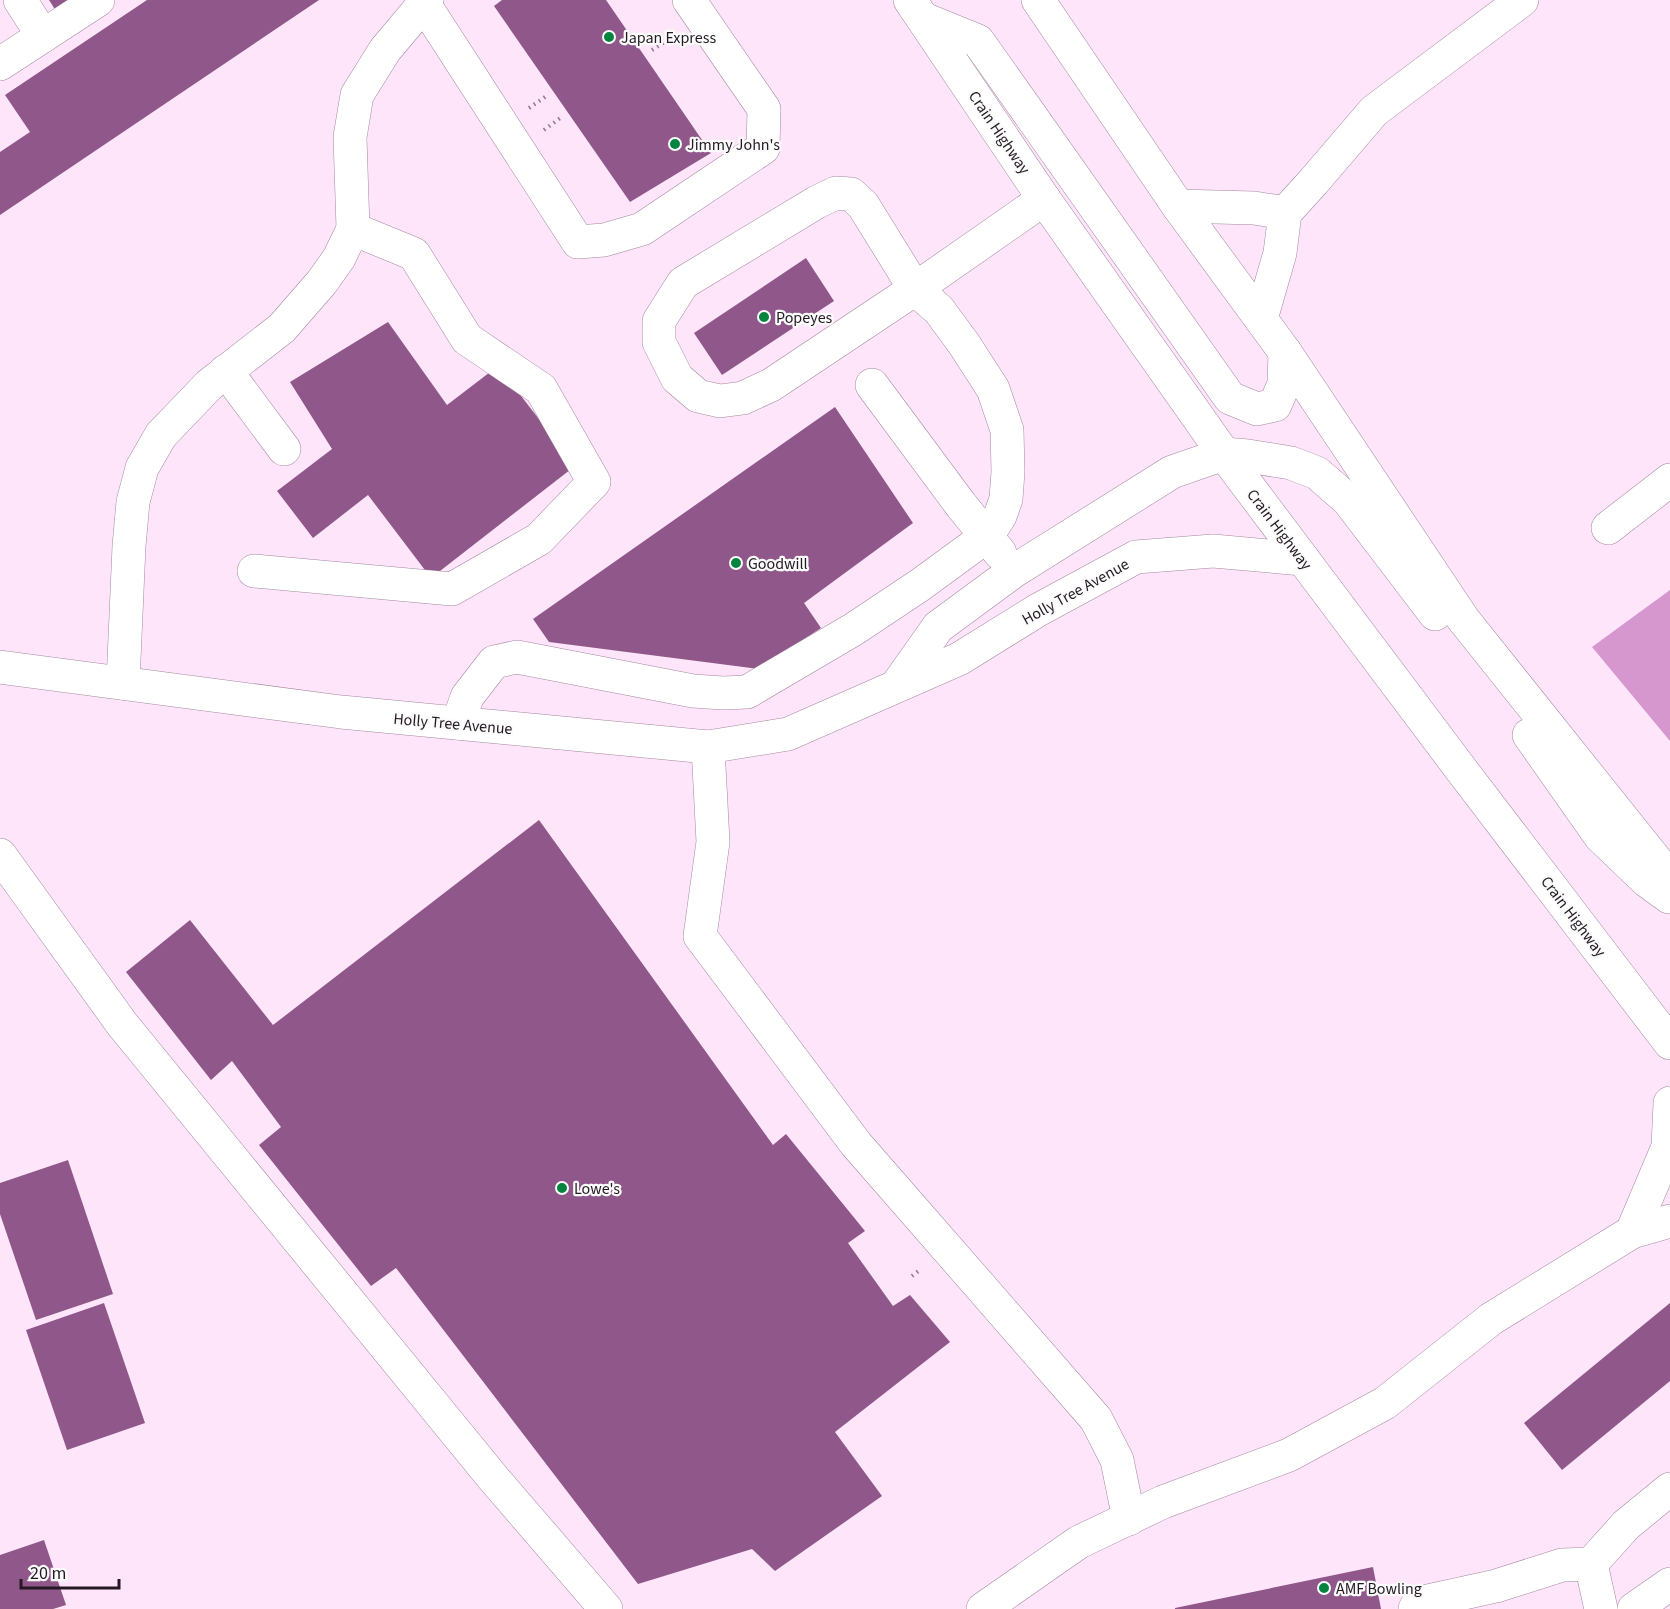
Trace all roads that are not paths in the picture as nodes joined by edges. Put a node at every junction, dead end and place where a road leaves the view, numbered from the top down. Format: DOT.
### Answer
graph roads {
  1 [pos="20,0"];
  2 [pos="98,0"];
  3 [pos="689,0"];
  4 [pos="1522,0"];
  5 [pos="1039,1"];
  6 [pos="426,2"];
  7 [pos="917,9"];
  8 [pos="43,36"];
  9 [pos="0,64"];
  10 [pos="1044,199"];
  11 [pos="1178,206"];
  12 [pos="1285,213"];
  13 [pos="353,229"];
  14 [pos="915,290"];
  15 [pos="1261,319"];
  16 [pos="1286,352"];
  17 [pos="226,371"];
  18 [pos="872,385"];
  19 [pos="284,449"];
  20 [pos="1224,454"];
  21 [pos="1670,480"];
  22 [pos="1608,528"];
  23 [pos="987,536"];
  24 [pos="1303,559"];
  25 [pos="254,571"];
  26 [pos="1014,571"];
  27 [pos="0,667"];
  28 [pos="123,683"];
  29 [pos="897,685"];
  30 [pos="458,723"];
  31 [pos="708,747"];
  32 [pos="0,855"];
  33 [pos="1670,878"];
  34 [pos="1670,898"];
  35 [pos="1670,1043"];
  36 [pos="1670,1103"];
  37 [pos="1670,1221"];
  38 [pos="1632,1232"];
  39 [pos="1670,1489"];
  40 [pos="1129,1519"];
  41 [pos="1591,1564"];
  42 [pos="1670,1584"];
  43 [pos="606,1609"];
  44 [pos="983,1609"];
  45 [pos="1415,1609"];
  46 [pos="1601,1609"];
  47 [pos="1634,1609"];
  1 -- 8 [label="main road"];
  2 -- 8 [label="main road"];
  3 -- 6 [label="main road"];
  4 -- 12 [label="main road"];
  5 -- 11 [label="main road"];
  6 -- 13 [label="main road"];
  7 -- 10 [label="main road, Crain Highway"];
  7 -- 16 [label="main road"];
  8 -- 9 [label="main road"];
  10 -- 14 [label="main road"];
  10 -- 20 [label="main road, Crain Highway"];
  11 -- 12 [label="main road"];
  11 -- 15 [label="main road"];
  12 -- 15 [label="main road"];
  13 -- 17 [label="main road"];
  13 -- 25 [label="main road"];
  14 -- 14 [label="main road"];
  14 -- 23 [label="main road"];
  15 -- 16 [label="main road"];
  16 -- 33 [label="main road"];
  17 -- 19 [label="main road"];
  17 -- 28 [label="main road"];
  18 -- 23 [label="main road"];
  20 -- 24 [label="main road, Crain Highway"];
  20 -- 26 [label="main road"];
  20 -- 34 [label="main road"];
  21 -- 22 [label="main road"];
  23 -- 26 [label="main road"];
  23 -- 30 [label="main road"];
  24 -- 29 [label="main road, Holly Tree Avenue"];
  24 -- 35 [label="main road, Crain Highway"];
  26 -- 29 [label="main road"];
  27 -- 28 [label="main road, Holly Tree Avenue"];
  28 -- 30 [label="main road, Holly Tree Avenue"];
  29 -- 31 [label="main road, Holly Tree Avenue"];
  30 -- 31 [label="main road, Holly Tree Avenue"];
  31 -- 40 [label="main road"];
  32 -- 43 [label="main road"];
  36 -- 38 [label="main road"];
  37 -- 38 [label="main road"];
  38 -- 40 [label="main road"];
  39 -- 41 [label="main road"];
  40 -- 44 [label="main road"];
  41 -- 45 [label="main road"];
  41 -- 46 [label="main road"];
  42 -- 47 [label="main road"];
}
